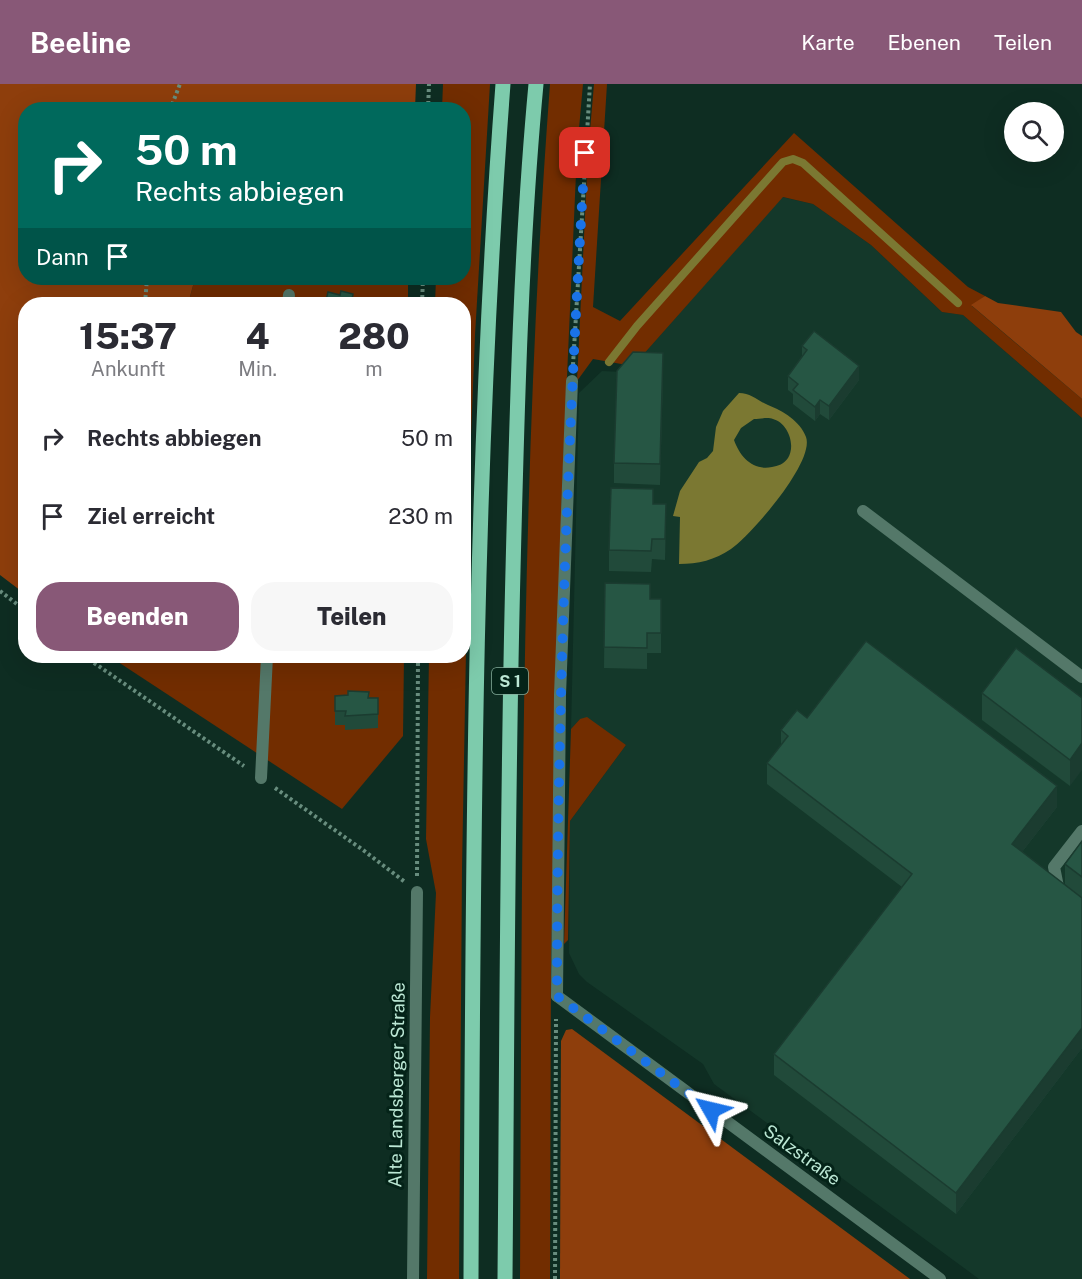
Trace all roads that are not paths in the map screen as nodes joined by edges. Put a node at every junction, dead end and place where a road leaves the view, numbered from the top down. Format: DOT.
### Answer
graph roads {
  1 [pos="503,84"];
  2 [pos="536,84"];
  3 [pos="572,381"];
  4 [pos="863,511"];
  5 [pos="267,663"];
  6 [pos="1082,677"];
  7 [pos="261,778"];
  8 [pos="1082,831"];
  9 [pos="417,892"];
  10 [pos="1082,909"];
  11 [pos="413,1279"];
  12 [pos="471,1279"];
  13 [pos="505,1279"];
  14 [pos="940,1279"];
  1 -- 12 [label="main road, S 1"];
  2 -- 13 [label="main road, S 1"];
  3 -- 14 [label="street, Salzstraße"];
  4 -- 6 [label="street"];
  5 -- 7 [label="street"];
  8 -- 10 [label="street"];
  9 -- 11 [label="street, Alte Landsberger Straße"];
}
